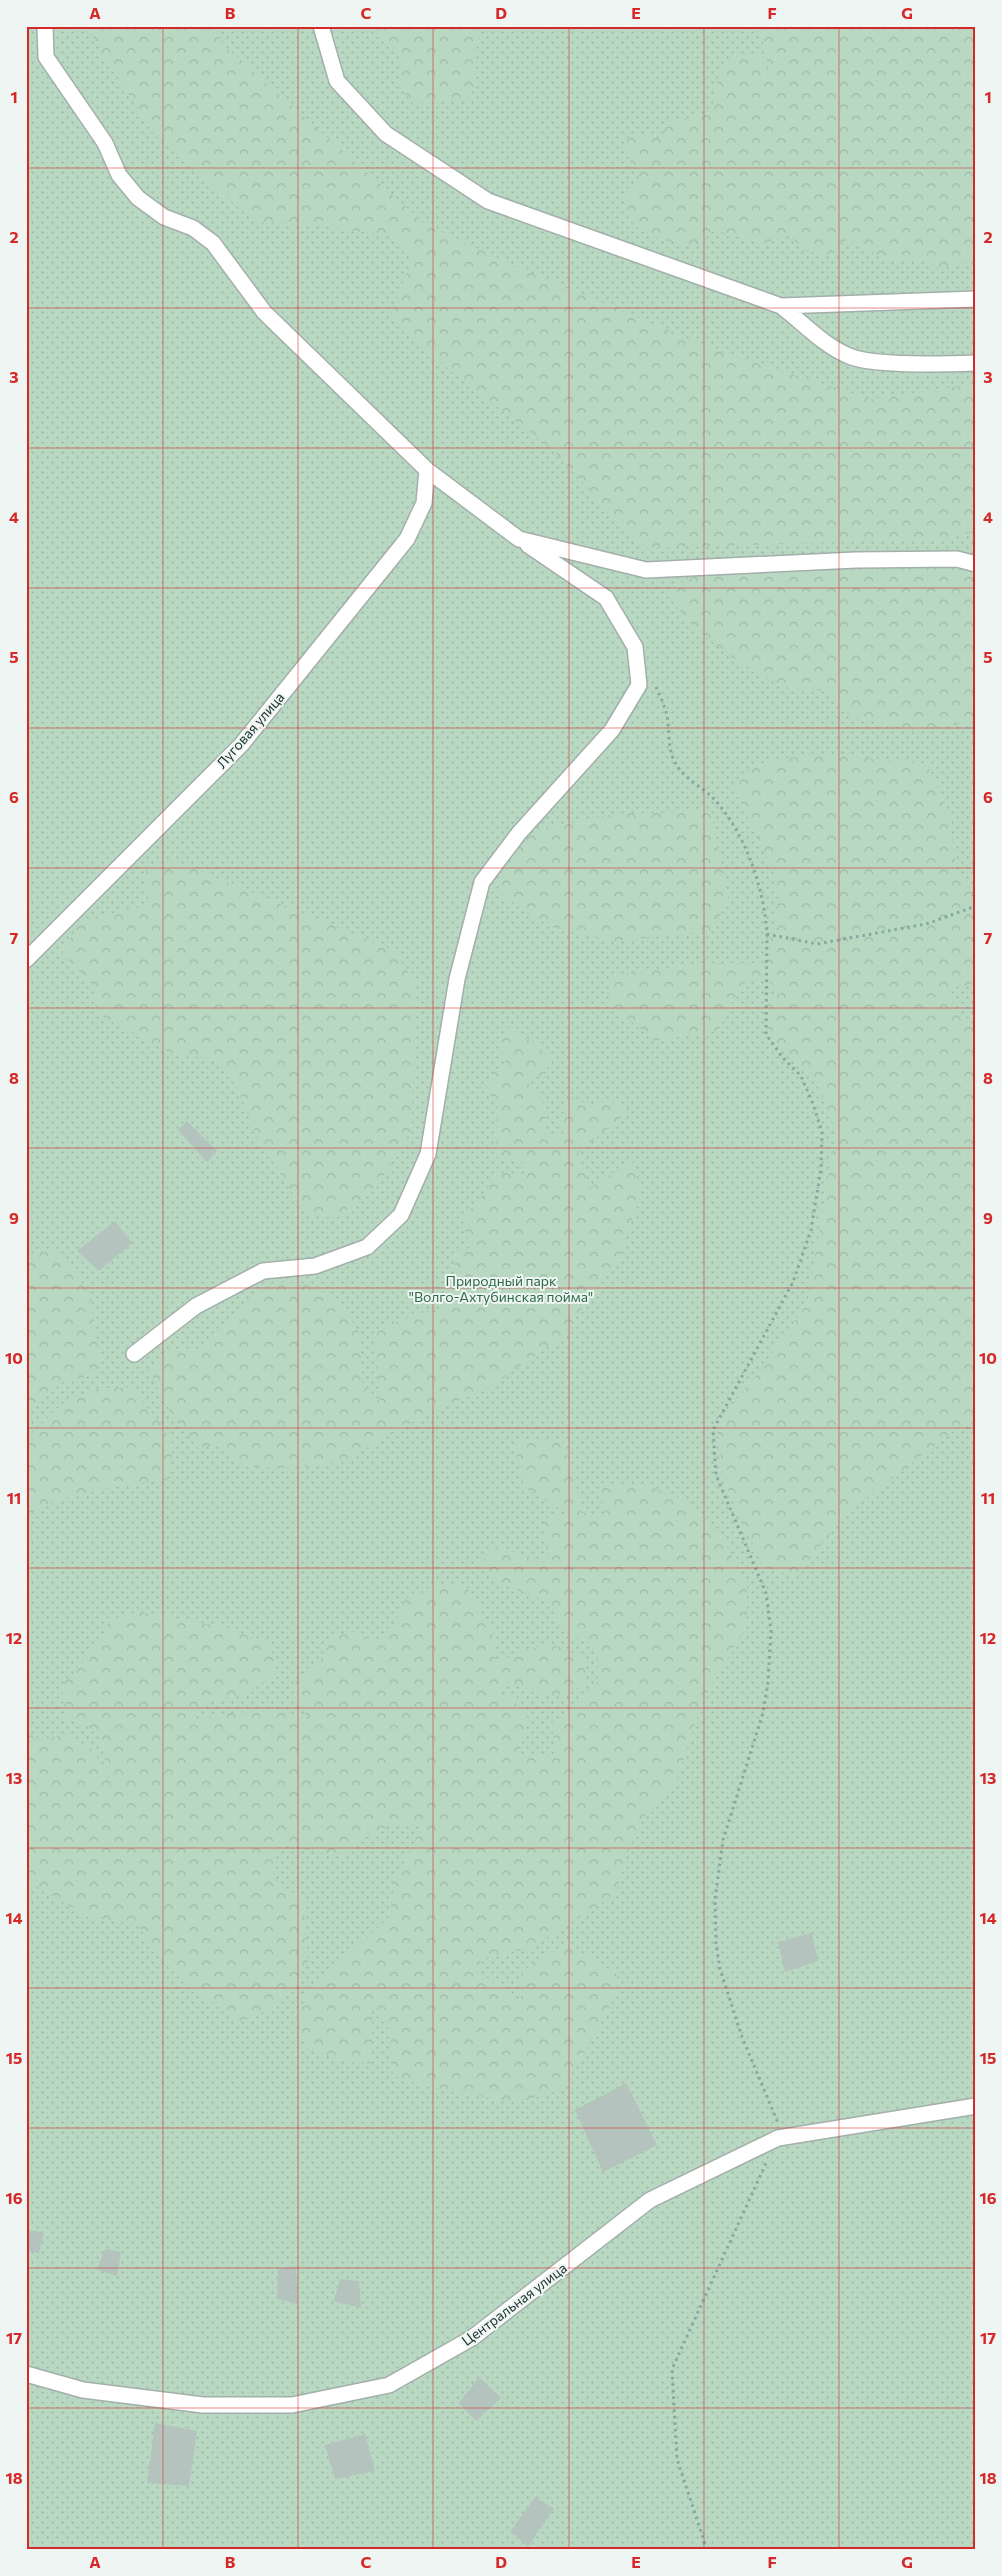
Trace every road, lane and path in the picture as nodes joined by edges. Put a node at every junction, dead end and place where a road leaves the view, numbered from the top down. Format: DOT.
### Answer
graph roads {
  1 [pos="45,26"];
  2 [pos="321,26"];
  3 [pos="976,299"];
  4 [pos="781,306"];
  5 [pos="976,363"];
  6 [pos="427,470"];
  7 [pos="519,539"];
  8 [pos="976,564"];
  9 [pos="637,663"];
  10 [pos="976,906"];
  11 [pos="767,934"];
  12 [pos="26,960"];
  13 [pos="134,1354"];
  14 [pos="976,2106"];
  15 [pos="778,2138"];
  16 [pos="26,2374"];
  17 [pos="707,2550"];
  1 -- 6 [label="street"];
  2 -- 4 [label="street"];
  3 -- 4 [label="street"];
  4 -- 5 [label="street"];
  6 -- 7 [label="street"];
  6 -- 12 [label="street, Луговая улица"];
  7 -- 8 [label="street"];
  7 -- 9 [label="street"];
  9 -- 11 [label="path"];
  9 -- 13 [label="street"];
  10 -- 11 [label="path"];
  11 -- 15 [label="path"];
  14 -- 15 [label="street, Центральная улица"];
  15 -- 16 [label="street, Центральная улица"];
  15 -- 17 [label="path"];
}
